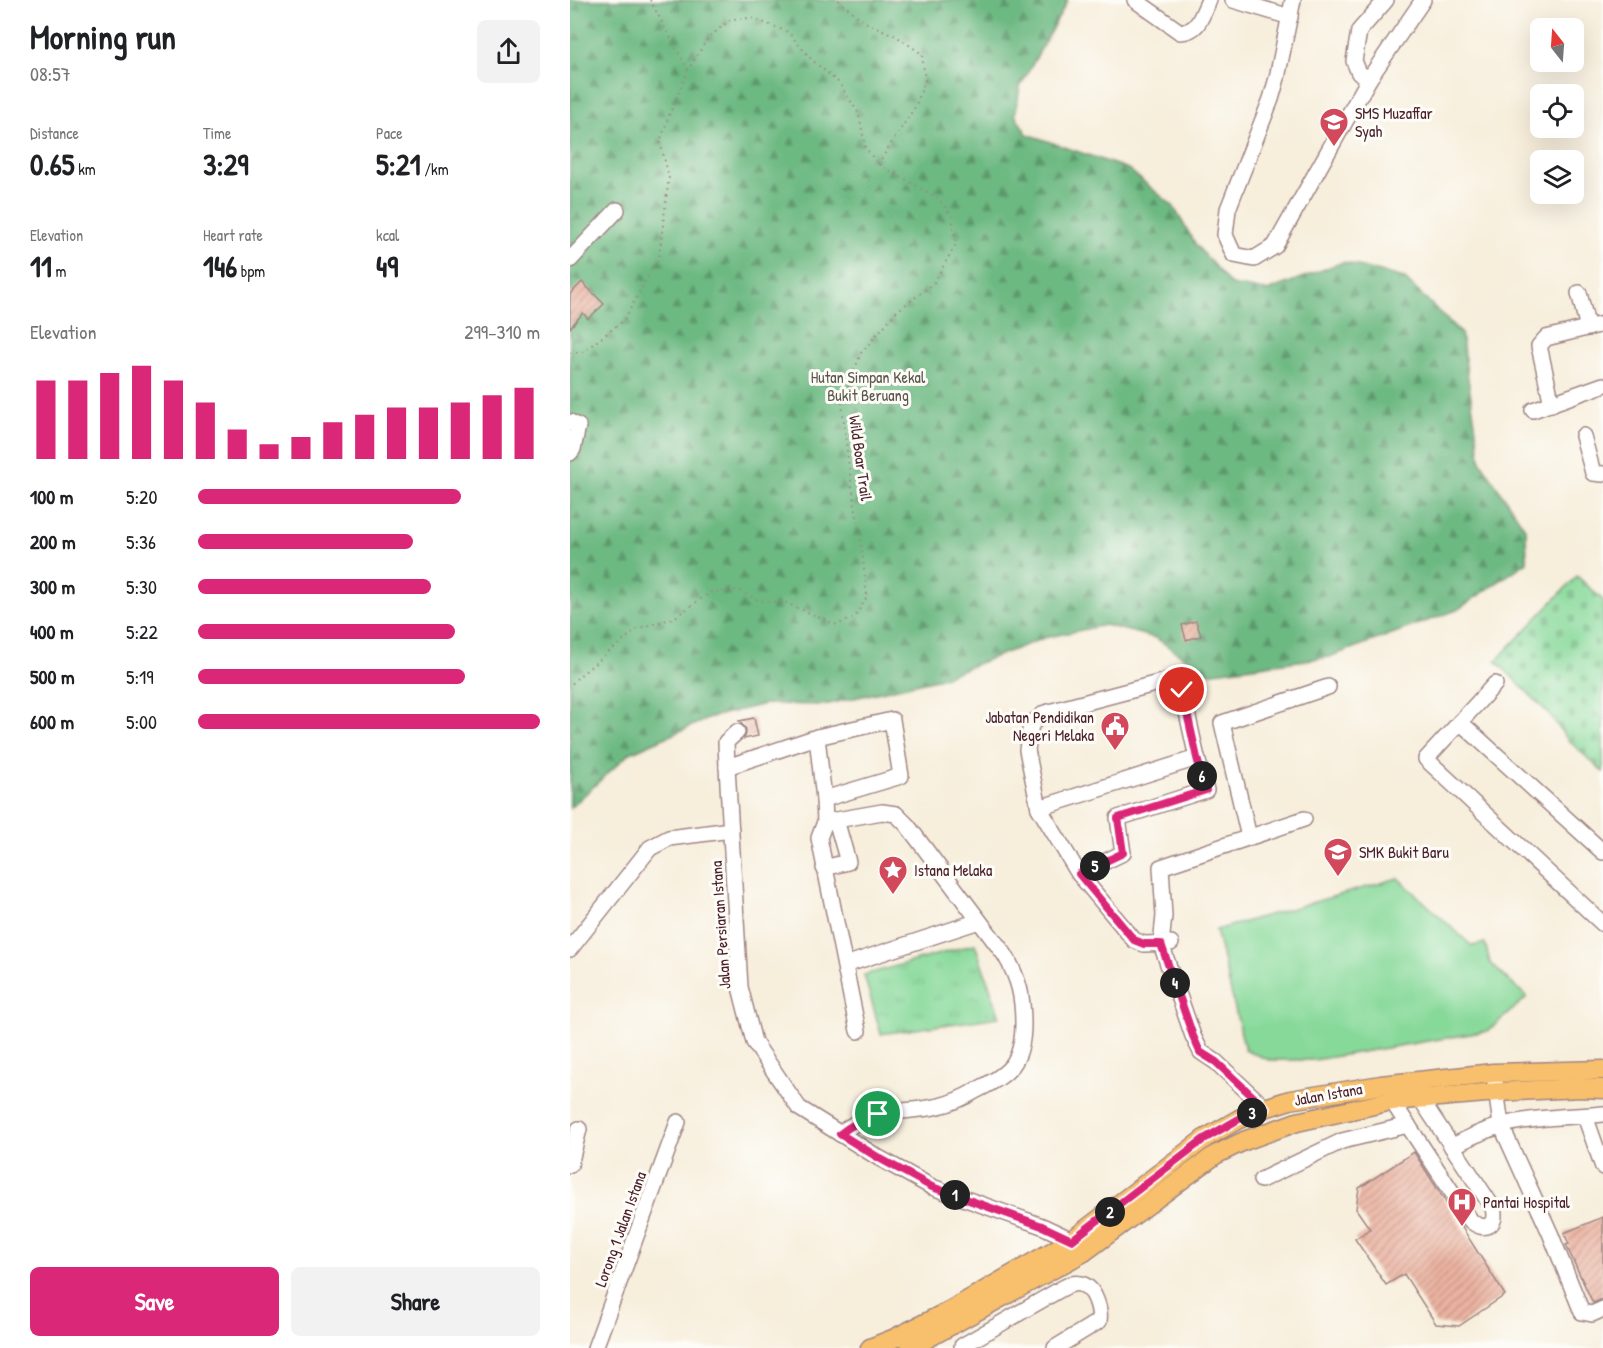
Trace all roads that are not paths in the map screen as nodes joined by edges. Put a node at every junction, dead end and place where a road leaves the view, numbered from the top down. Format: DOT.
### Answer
graph roads {
  1 [pos="1135,0"];
  2 [pos="1209,0"];
  3 [pos="1233,0"];
  4 [pos="1293,0"];
  5 [pos="1386,0"];
  6 [pos="1423,0"];
  7 [pos="1290,17"];
  8 [pos="1369,79"];
  9 [pos="616,210"];
  10 [pos="570,260"];
  11 [pos="1579,293"];
  12 [pos="1603,324"];
  13 [pos="1588,328"];
  14 [pos="1603,385"];
  15 [pos="1552,404"];
  16 [pos="1533,410"];
  17 [pos="570,422"];
  18 [pos="1583,436"];
  19 [pos="570,453"];
  20 [pos="1603,474"];
  21 [pos="1495,684"];
  22 [pos="1328,687"];
  23 [pos="1460,722"];
  24 [pos="736,732"];
  25 [pos="817,737"];
  26 [pos="1197,758"];
  27 [pos="727,768"];
  28 [pos="824,799"];
  29 [pos="1039,807"];
  30 [pos="1304,819"];
  31 [pos="830,821"];
  32 [pos="731,830"];
  33 [pos="1249,837"];
  34 [pos="1603,852"];
  35 [pos="824,868"];
  36 [pos="1079,874"];
  37 [pos="979,921"];
  38 [pos="1603,924"];
  39 [pos="1165,939"];
  40 [pos="570,949"];
  41 [pos="845,965"];
  42 [pos="858,1031"];
  43 [pos="1603,1070"];
  44 [pos="1493,1073"];
  45 [pos="1410,1082"];
  46 [pos="1603,1089"];
  47 [pos="1498,1092"];
  48 [pos="1420,1098"];
  49 [pos="1392,1101"];
  50 [pos="1265,1108"];
  51 [pos="1356,1108"];
  52 [pos="1603,1114"];
  53 [pos="1585,1116"];
  54 [pos="678,1122"];
  55 [pos="1408,1125"];
  56 [pos="1501,1125"];
  57 [pos="579,1129"];
  58 [pos="840,1134"];
  59 [pos="1453,1148"];
  60 [pos="1433,1163"];
  61 [pos="570,1165"];
  62 [pos="1603,1167"];
  63 [pos="1191,1173"];
  64 [pos="1261,1180"];
  65 [pos="1078,1246"];
  66 [pos="1603,1309"];
  67 [pos="949,1328"];
  68 [pos="962,1347"];
  69 [pos="596,1348"];
  70 [pos="870,1348"];
  71 [pos="910,1348"];
  72 [pos="1054,1348"];
  1 -- 2 [label="street"];
  3 -- 7 [label="street"];
  4 -- 7 [label="street"];
  5 -- 8 [label="street"];
  6 -- 8 [label="street"];
  7 -- 8 [label="street"];
  9 -- 10 [label="street"];
  11 -- 13 [label="street"];
  12 -- 13 [label="street"];
  13 -- 15 [label="street"];
  14 -- 15 [label="street"];
  15 -- 16 [label="street"];
  17 -- 19 [label="street"];
  18 -- 20 [label="street"];
  21 -- 23 [label="street"];
  22 -- 33 [label="street"];
  23 -- 34 [label="street"];
  23 -- 38 [label="street"];
  24 -- 27 [label="street, Jalan Persiaran Istana"];
  25 -- 27 [label="street"];
  25 -- 28 [label="street"];
  25 -- 28 [label="street"];
  26 -- 29 [label="street"];
  26 -- 29 [label="street"];
  26 -- 36 [label="street"];
  27 -- 32 [label="street, Jalan Persiaran Istana"];
  28 -- 31 [label="street"];
  29 -- 36 [label="street"];
  30 -- 33 [label="street"];
  31 -- 35 [label="street"];
  31 -- 35 [label="street"];
  31 -- 37 [label="street"];
  32 -- 40 [label="street"];
  32 -- 58 [label="street, Jalan Persiaran Istana"];
  33 -- 39 [label="street"];
  35 -- 41 [label="street"];
  36 -- 39 [label="street"];
  37 -- 41 [label="street"];
  37 -- 58 [label="street"];
  39 -- 50 [label="street"];
  41 -- 42 [label="street"];
  43 -- 44 [label="main road, Jalan Istana"];
  44 -- 45 [label="main road, Jalan Istana"];
  44 -- 47 [label="street"];
  45 -- 48 [label="street"];
  45 -- 50 [label="main road, Jalan Istana"];
  46 -- 47 [label="main road, Jalan Istana"];
  47 -- 48 [label="main road, Jalan Istana"];
  47 -- 56 [label="street"];
  48 -- 49 [label="main road, Jalan Istana"];
  48 -- 59 [label="street"];
  49 -- 51 [label="main road, Jalan Istana"];
  49 -- 55 [label="street"];
  50 -- 51 [label="main road"];
  50 -- 63 [label="main road"];
  50 -- 65 [label="main road, Jalan Istana"];
  51 -- 63 [label="main road, Jalan Istana"];
  52 -- 53 [label="street"];
  53 -- 56 [label="street"];
  53 -- 62 [label="street"];
  54 -- 69 [label="street, Lorong 1 Jalan Istana"];
  55 -- 60 [label="street"];
  55 -- 64 [label="street"];
  56 -- 59 [label="street"];
  56 -- 66 [label="street"];
  57 -- 61 [label="street"];
  58 -- 65 [label="street, Jalan Persiaran Istana"];
  59 -- 60 [label="street"];
  59 -- 60 [label="street"];
  63 -- 65 [label="main road, Jalan Istana"];
  65 -- 67 [label="main road, Jalan Istana"];
  65 -- 70 [label="main road, Jalan Istana"];
  67 -- 68 [label="street"];
  67 -- 71 [label="main road, Jalan Istana"];
  68 -- 72 [label="street"];
}
